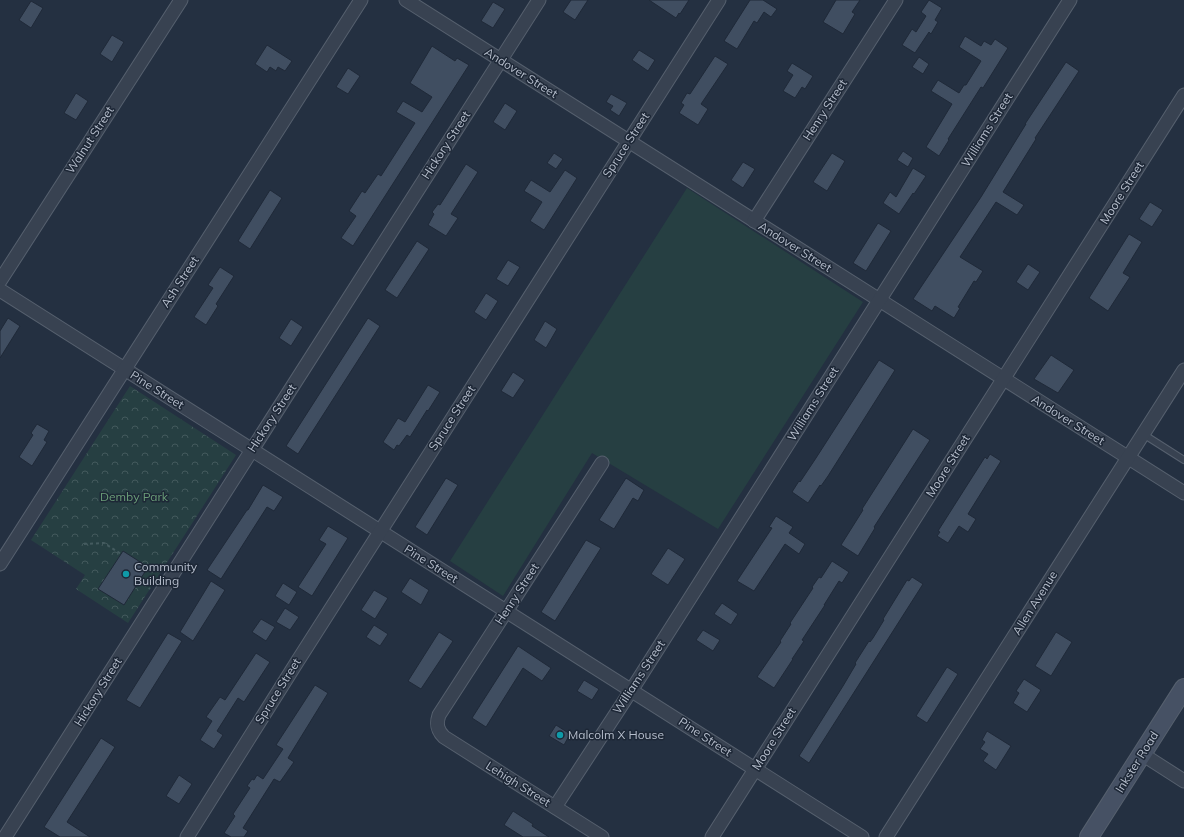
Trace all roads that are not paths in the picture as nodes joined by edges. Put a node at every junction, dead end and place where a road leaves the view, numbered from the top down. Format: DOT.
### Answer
graph roads {
  1 [pos="180,0"];
  2 [pos="361,0"];
  3 [pos="406,0"];
  4 [pos="539,0"];
  5 [pos="719,0"];
  6 [pos="896,0"];
  7 [pos="1070,0"];
  8 [pos="500,60"];
  9 [pos="1184,95"];
  10 [pos="628,142"];
  11 [pos="754,221"];
  12 [pos="0,281"];
  13 [pos="0,290"];
  14 [pos="879,300"];
  15 [pos="124,369"];
  16 [pos="1184,370"];
  17 [pos="1003,379"];
  18 [pos="1143,434"];
  19 [pos="252,450"];
  20 [pos="1128,458"];
  21 [pos="1184,460"];
  22 [pos="602,463"];
  23 [pos="1184,493"];
  24 [pos="380,531"];
  25 [pos="0,564"];
  26 [pos="506,611"];
  27 [pos="1184,688"];
  28 [pos="632,690"];
  29 [pos="438,727"];
  30 [pos="1142,754"];
  31 [pos="755,769"];
  32 [pos="1184,781"];
  33 [pos="555,807"];
  34 [pos="6,837"];
  35 [pos="187,837"];
  36 [pos="602,837"];
  37 [pos="712,837"];
  38 [pos="862,837"];
  39 [pos="886,837"];
  40 [pos="1089,837"];
  1 -- 12 [label="street, Walnut Street"];
  2 -- 15 [label="street, Ash Street"];
  3 -- 8 [label="street, Andover Street"];
  4 -- 8 [label="street, Hickory Street"];
  5 -- 10 [label="street, Spruce Street"];
  6 -- 11 [label="street, Henry Street"];
  7 -- 14 [label="street, Williams Street"];
  8 -- 10 [label="street, Andover Street"];
  8 -- 19 [label="street, Hickory Street"];
  9 -- 17 [label="street, Moore Street"];
  10 -- 11 [label="street, Andover Street"];
  10 -- 24 [label="street, Spruce Street"];
  11 -- 14 [label="street, Andover Street"];
  13 -- 15 [label="street, Pine Street"];
  14 -- 17 [label="street, Andover Street"];
  14 -- 28 [label="street, Williams Street"];
  15 -- 19 [label="street, Pine Street"];
  15 -- 25 [label="street, Ash Street"];
  16 -- 18 [label="street, Allen Avenue"];
  17 -- 20 [label="street, Andover Street"];
  17 -- 31 [label="street, Moore Street"];
  18 -- 20 [label="street, Allen Avenue"];
  18 -- 21 [label="lane"];
  19 -- 24 [label="street, Pine Street"];
  19 -- 34 [label="street, Hickory Street"];
  20 -- 23 [label="street, Andover Street"];
  20 -- 39 [label="street, Allen Avenue"];
  22 -- 26 [label="street, Henry Street"];
  24 -- 26 [label="street, Pine Street"];
  24 -- 35 [label="street, Spruce Street"];
  26 -- 28 [label="street, Pine Street"];
  26 -- 29 [label="street, Henry Street"];
  27 -- 30 [label="main road, Inkster Road"];
  28 -- 31 [label="street, Pine Street"];
  28 -- 33 [label="street, Williams Street"];
  29 -- 33 [label="street, Lehigh Street"];
  30 -- 32 [label="street"];
  30 -- 40 [label="main road, Inkster Road"];
  31 -- 37 [label="street, Moore Street"];
  31 -- 38 [label="street, Pine Street"];
  33 -- 36 [label="street, Lehigh Street"];
}
